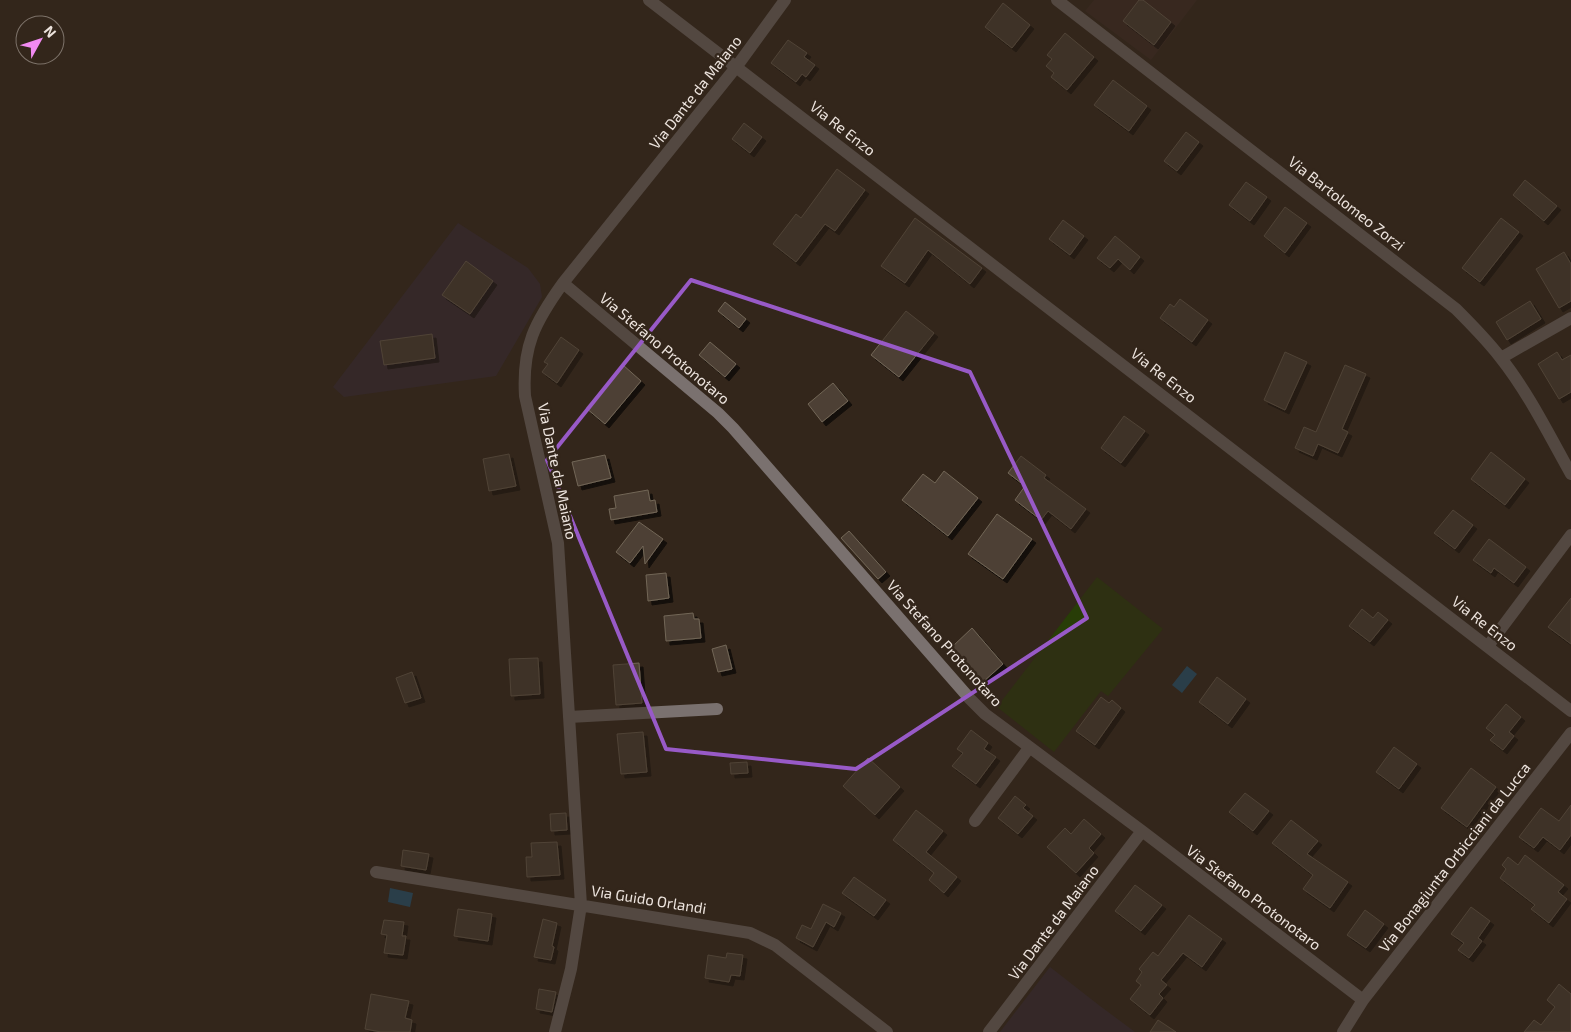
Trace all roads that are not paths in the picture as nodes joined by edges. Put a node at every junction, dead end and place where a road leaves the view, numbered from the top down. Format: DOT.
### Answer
graph roads {
  1 [pos="649,0"];
  2 [pos="785,0"];
  3 [pos="1057,0"];
  4 [pos="736,66"];
  5 [pos="563,283"];
  6 [pos="1571,318"];
  7 [pos="1501,358"];
  8 [pos="1571,474"];
  9 [pos="1571,535"];
  10 [pos="1488,646"];
  11 [pos="717,709"];
  12 [pos="1571,711"];
  13 [pos="569,717"];
  14 [pos="1571,734"];
  15 [pos="1029,748"];
  16 [pos="975,821"];
  17 [pos="1142,831"];
  18 [pos="376,872"];
  19 [pos="582,905"];
  20 [pos="1363,1000"];
  21 [pos="555,1032"];
  22 [pos="887,1032"];
  23 [pos="989,1032"];
  24 [pos="1343,1032"];
  1 -- 4 [label="street"];
  2 -- 4 [label="street, Via Dante da Maiano"];
  3 -- 7 [label="street, Via Bartolomeo Zorzi"];
  4 -- 5 [label="street, Via Dante da Maiano"];
  4 -- 10 [label="street, Via Re Enzo"];
  5 -- 13 [label="street, Via Dante da Maiano"];
  5 -- 15 [label="street, Via Stefano Protonotaro"];
  6 -- 7 [label="street"];
  7 -- 8 [label="street, Via Bartolomeo Zorzi"];
  9 -- 10 [label="street"];
  10 -- 12 [label="street, Via Re Enzo"];
  11 -- 13 [label="street"];
  13 -- 19 [label="street, Via Dante da Maiano"];
  14 -- 20 [label="street, Via Bonagiunta Orbicciani da Lucca"];
  15 -- 16 [label="street"];
  15 -- 17 [label="street, Via Stefano Protonotaro"];
  17 -- 20 [label="street, Via Stefano Protonotaro"];
  17 -- 23 [label="street, Via Dante da Maiano"];
  18 -- 19 [label="street, Via Guido Orlandi"];
  19 -- 21 [label="street, Via Dante da Maiano"];
  19 -- 22 [label="street, Via Guido Orlandi"];
  20 -- 24 [label="street, Via Bonagiunta Orbicciani da Lucca"];
}
